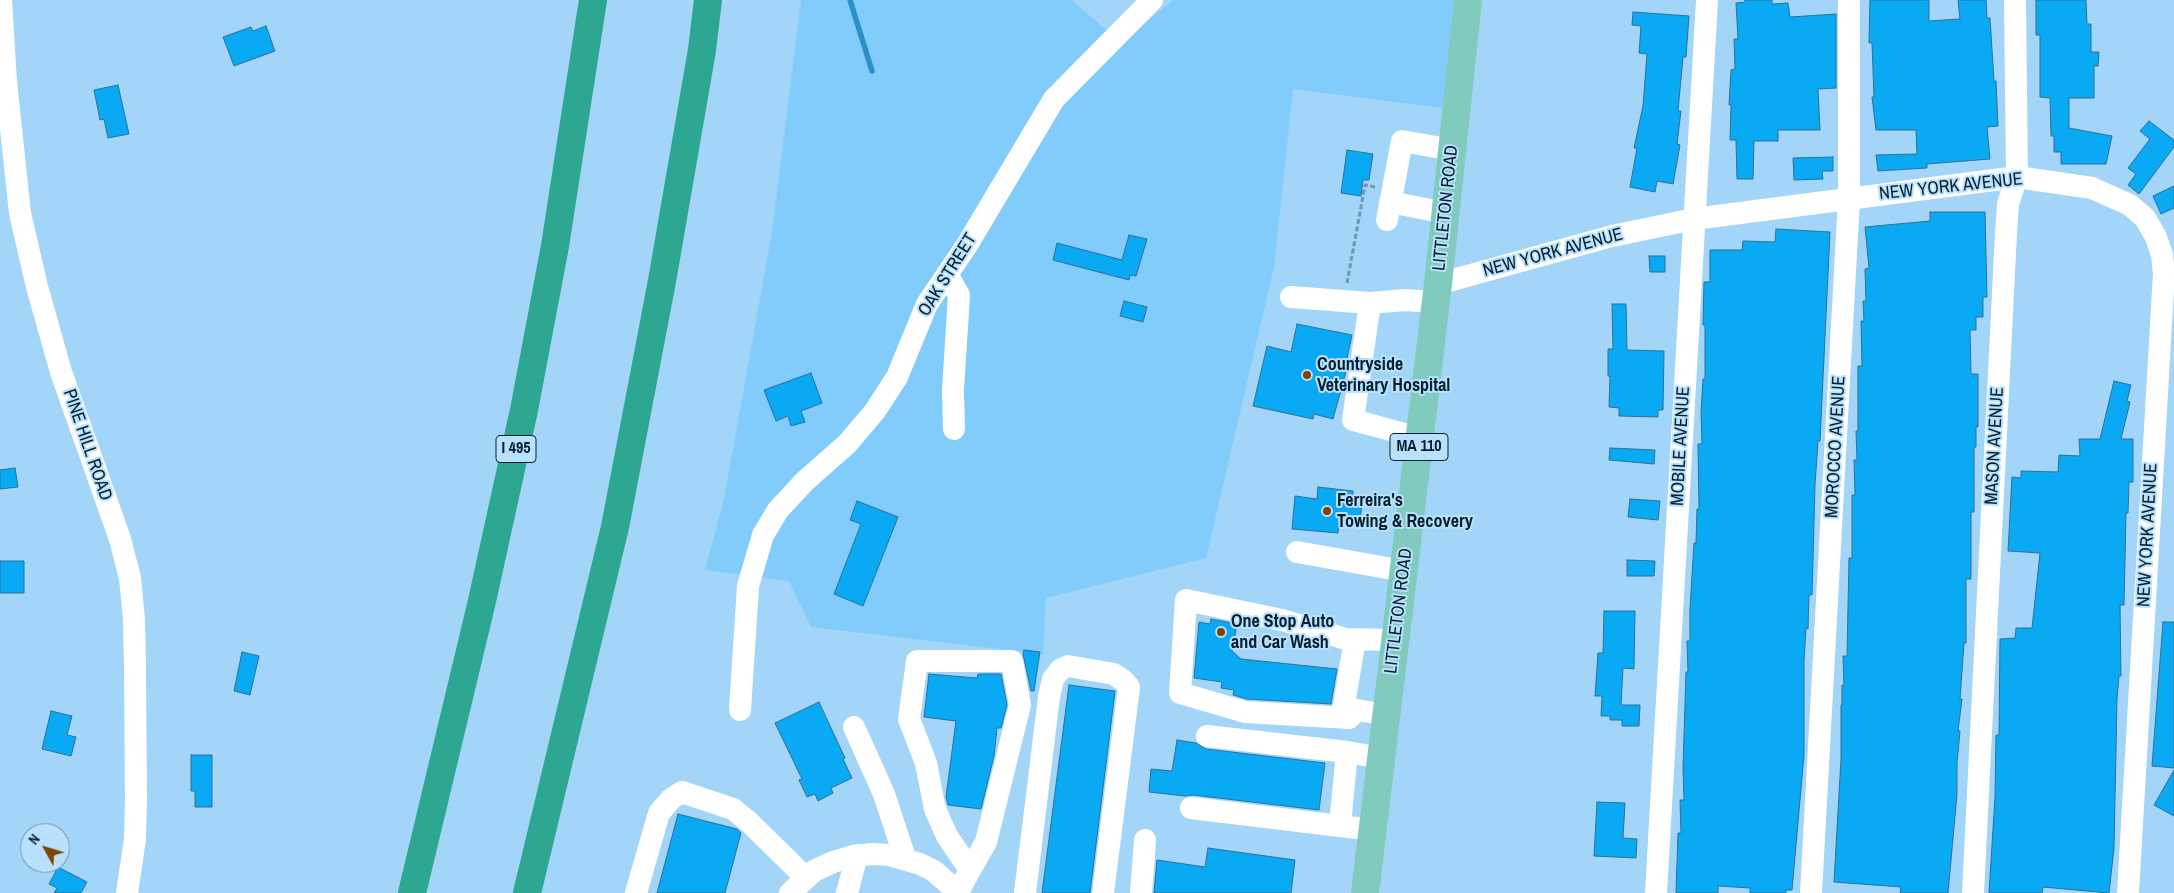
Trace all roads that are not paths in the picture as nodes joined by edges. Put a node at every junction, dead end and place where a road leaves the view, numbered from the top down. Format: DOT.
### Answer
graph roads {
  1 [pos="1,0"];
  2 [pos="593,0"];
  3 [pos="708,0"];
  4 [pos="1152,0"];
  5 [pos="1468,0"];
  6 [pos="1707,0"];
  7 [pos="1849,0"];
  8 [pos="2015,0"];
  9 [pos="1452,150"];
  10 [pos="2017,177"];
  11 [pos="1849,198"];
  12 [pos="1446,213"];
  13 [pos="10,214"];
  14 [pos="1694,219"];
  15 [pos="947,274"];
  16 [pos="1437,293"];
  17 [pos="1291,297"];
  18 [pos="1370,303"];
  19 [pos="954,429"];
  20 [pos="1420,438"];
  21 [pos="1297,552"];
  22 [pos="1404,571"];
  23 [pos="1355,639"];
  24 [pos="1396,640"];
  25 [pos="740,710"];
  26 [pos="1387,715"];
  27 [pos="1342,717"];
  28 [pos="854,727"];
  29 [pos="1207,736"];
  30 [pos="1347,752"];
  31 [pos="1382,758"];
  32 [pos="1191,808"];
  33 [pos="1340,825"];
  34 [pos="1373,830"];
  35 [pos="1145,840"];
  36 [pos="857,855"];
  37 [pos="905,858"];
  38 [pos="970,870"];
  39 [pos="798,886"];
  40 [pos="958,892"];
  41 [pos="127,893"];
  42 [pos="412,893"];
  43 [pos="527,893"];
  44 [pos="636,893"];
  45 [pos="847,893"];
  46 [pos="1025,893"];
  47 [pos="1104,893"];
  48 [pos="1141,893"];
  49 [pos="1366,893"];
  50 [pos="1656,893"];
  51 [pos="1812,893"];
  52 [pos="1973,893"];
  53 [pos="2128,893"];
  1 -- 13 [label="street, PINE HILL ROAD"];
  2 -- 42 [label="highway, I 495"];
  3 -- 43 [label="highway"];
  4 -- 15 [label="street, OAK STREET"];
  5 -- 9 [label="main road, LITTLETON ROAD / MA 110"];
  6 -- 14 [label="street, MOBILE AVENUE"];
  7 -- 11 [label="street, MOROCCO AVENUE"];
  8 -- 10 [label="street, MASON AVENUE"];
  9 -- 12 [label="main road, LITTLETON ROAD / MA 110"];
  9 -- 12 [label="street"];
  10 -- 11 [label="street, NEW YORK AVENUE"];
  10 -- 52 [label="street, MASON AVENUE"];
  10 -- 53 [label="street, NEW YORK AVENUE"];
  11 -- 14 [label="street, NEW YORK AVENUE"];
  11 -- 51 [label="street, MOROCCO AVENUE"];
  12 -- 16 [label="main road, LITTLETON ROAD / MA 110"];
  13 -- 41 [label="street, PINE HILL ROAD"];
  14 -- 16 [label="street, NEW YORK AVENUE"];
  14 -- 50 [label="street, MOBILE AVENUE"];
  15 -- 19 [label="street"];
  15 -- 25 [label="street, OAK STREET"];
  16 -- 18 [label="street, NEW YORK AVENUE"];
  16 -- 20 [label="main road, LITTLETON ROAD / MA 110"];
  17 -- 18 [label="street, NEW YORK AVENUE"];
  18 -- 20 [label="street"];
  20 -- 22 [label="main road, LITTLETON ROAD / MA 110"];
  21 -- 22 [label="street"];
  22 -- 24 [label="main road, LITTLETON ROAD / MA 110"];
  23 -- 24 [label="street"];
  23 -- 27 [label="street"];
  23 -- 27 [label="street"];
  24 -- 26 [label="main road, LITTLETON ROAD / MA 110"];
  26 -- 27 [label="street"];
  26 -- 31 [label="main road, LITTLETON ROAD / MA 110"];
  28 -- 37 [label="street"];
  29 -- 30 [label="street"];
  30 -- 31 [label="street"];
  30 -- 33 [label="street"];
  31 -- 34 [label="main road, LITTLETON ROAD / MA 110"];
  32 -- 33 [label="street"];
  33 -- 34 [label="street"];
  34 -- 49 [label="main road, LITTLETON ROAD / MA 110"];
  35 -- 48 [label="street"];
  36 -- 37 [label="street"];
  36 -- 39 [label="street"];
  36 -- 45 [label="street"];
  37 -- 40 [label="street"];
  38 -- 38 [label="street"];
  38 -- 40 [label="street"];
  39 -- 44 [label="street"];
  46 -- 47 [label="street"];
}
